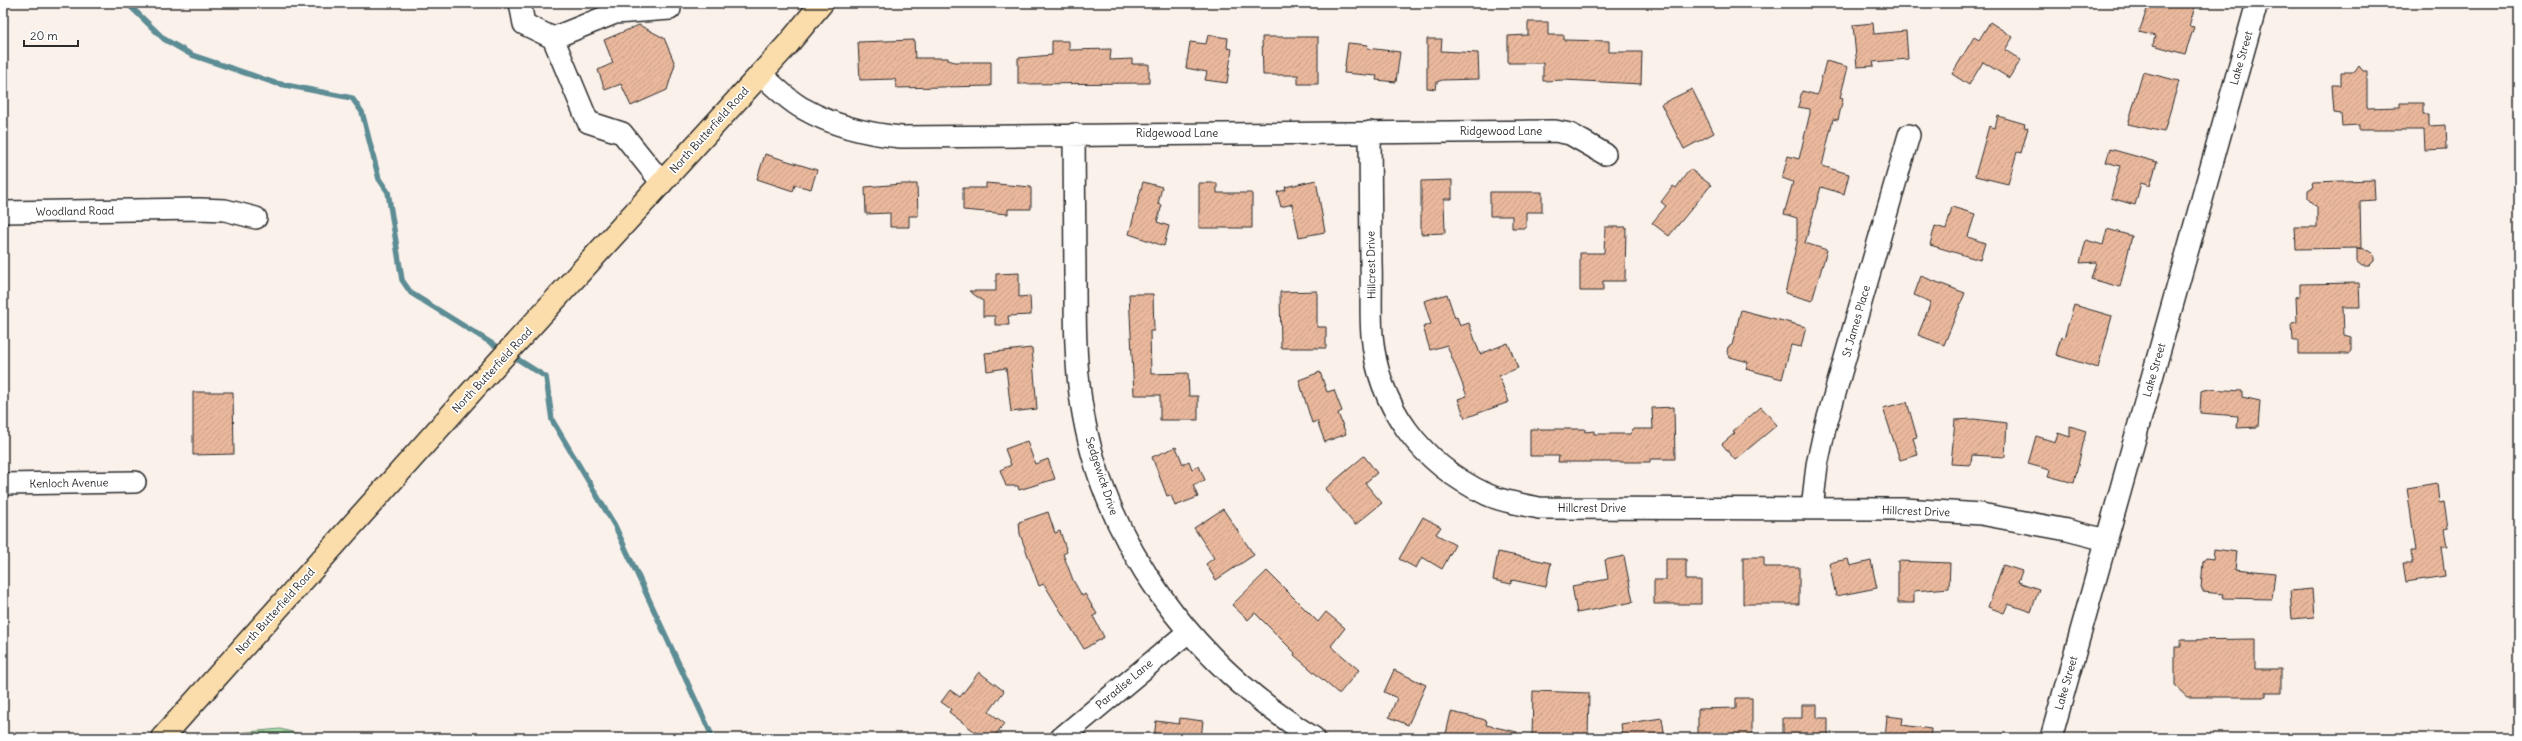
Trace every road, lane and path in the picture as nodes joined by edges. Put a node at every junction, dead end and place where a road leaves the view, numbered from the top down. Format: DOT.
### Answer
graph roads {
  1 [pos="520,3"];
  2 [pos="670,3"];
  3 [pos="822,3"];
  4 [pos="2257,3"];
  5 [pos="553,38"];
  6 [pos="760,74"];
  7 [pos="1370,132"];
  8 [pos="1074,134"];
  9 [pos="1909,135"];
  10 [pos="1605,154"];
  11 [pos="662,183"];
  12 [pos="3,212"];
  13 [pos="256,218"];
  14 [pos="135,482"];
  15 [pos="3,484"];
  16 [pos="1812,509"];
  17 [pos="2106,540"];
  18 [pos="1188,632"];
  19 [pos="162,738"];
  20 [pos="1061,738"];
  21 [pos="1314,738"];
  22 [pos="2051,738"];
  1 -- 5 [label="street"];
  2 -- 5 [label="street"];
  3 -- 6 [label="main road, North Butterfield Road"];
  4 -- 17 [label="street, Lake Street"];
  5 -- 11 [label="street"];
  6 -- 8 [label="street, Ridgewood Lane"];
  6 -- 11 [label="main road, North Butterfield Road"];
  7 -- 8 [label="street, Ridgewood Lane"];
  7 -- 10 [label="street, Ridgewood Lane"];
  7 -- 16 [label="street, Hillcrest Drive"];
  8 -- 18 [label="street, Sedgewick Drive"];
  9 -- 16 [label="street, St James Place"];
  11 -- 19 [label="main road, North Butterfield Road"];
  12 -- 13 [label="street, Woodland Road"];
  14 -- 15 [label="street, Kenloch Avenue"];
  16 -- 17 [label="street, Hillcrest Drive"];
  17 -- 22 [label="street, Lake Street"];
  18 -- 20 [label="street, Paradise Lane"];
  18 -- 21 [label="street, Sedgewick Drive"];
}
